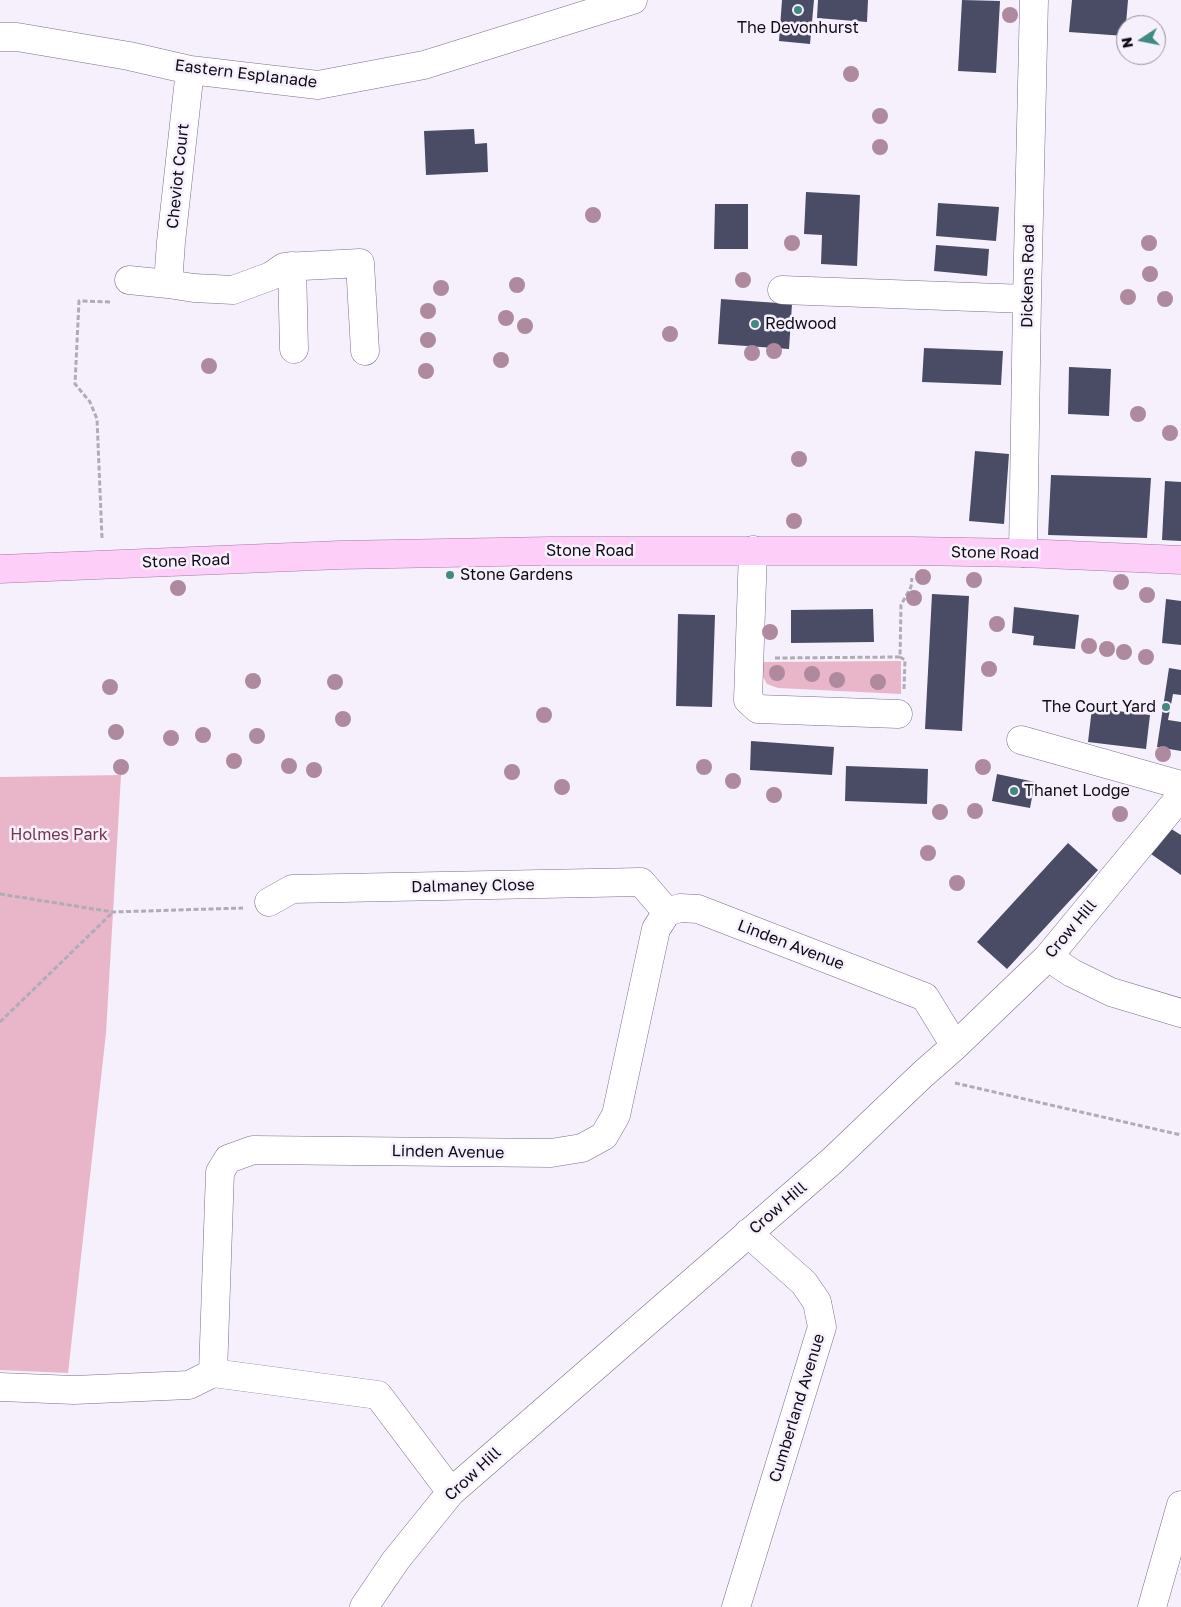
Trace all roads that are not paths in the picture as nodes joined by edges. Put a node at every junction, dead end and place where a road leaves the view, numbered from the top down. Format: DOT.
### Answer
graph roads {
  1 [pos="633,0"];
  2 [pos="1034,0"];
  3 [pos="0,37"];
  4 [pos="190,70"];
  5 [pos="281,271"];
  6 [pos="129,280"];
  7 [pos="168,284"];
  8 [pos="782,290"];
  9 [pos="1027,299"];
  10 [pos="294,350"];
  11 [pos="365,350"];
  12 [pos="753,550"];
  13 [pos="1024,553"];
  14 [pos="1181,560"];
  15 [pos="0,569"];
  16 [pos="898,714"];
  17 [pos="1020,740"];
  18 [pos="1181,785"];
  19 [pos="1181,796"];
  20 [pos="269,902"];
  21 [pos="667,912"];
  22 [pos="1048,957"];
  23 [pos="1181,1013"];
  24 [pos="955,1046"];
  25 [pos="748,1234"];
  26 [pos="213,1373"];
  27 [pos="0,1387"];
  28 [pos="451,1492"];
  29 [pos="1181,1505"];
  30 [pos="364,1607"];
  31 [pos="736,1607"];
  32 [pos="1152,1607"];
  1 -- 4 [label="street, Eastern Esplanade"];
  2 -- 9 [label="street, Dickens Road"];
  3 -- 4 [label="street, Eastern Esplanade"];
  4 -- 7 [label="street, Cheviot Court"];
  5 -- 7 [label="street"];
  5 -- 10 [label="street"];
  5 -- 11 [label="street"];
  6 -- 7 [label="street"];
  8 -- 9 [label="street"];
  9 -- 13 [label="street, Dickens Road"];
  12 -- 13 [label="main road, Stone Road"];
  12 -- 15 [label="main road, Stone Road"];
  12 -- 16 [label="street"];
  13 -- 14 [label="main road, Stone Road"];
  17 -- 18 [label="street"];
  19 -- 22 [label="street, Crow Hill"];
  20 -- 21 [label="street, Dalmaney Close"];
  21 -- 24 [label="street, Linden Avenue"];
  21 -- 26 [label="street, Linden Avenue"];
  22 -- 23 [label="street"];
  22 -- 24 [label="street, Crow Hill"];
  24 -- 25 [label="street, Crow Hill"];
  25 -- 28 [label="street, Crow Hill"];
  25 -- 31 [label="street, Cumberland Avenue"];
  26 -- 27 [label="street"];
  26 -- 28 [label="street"];
  28 -- 30 [label="street, Crow Hill"];
  29 -- 32 [label="street"];
}
